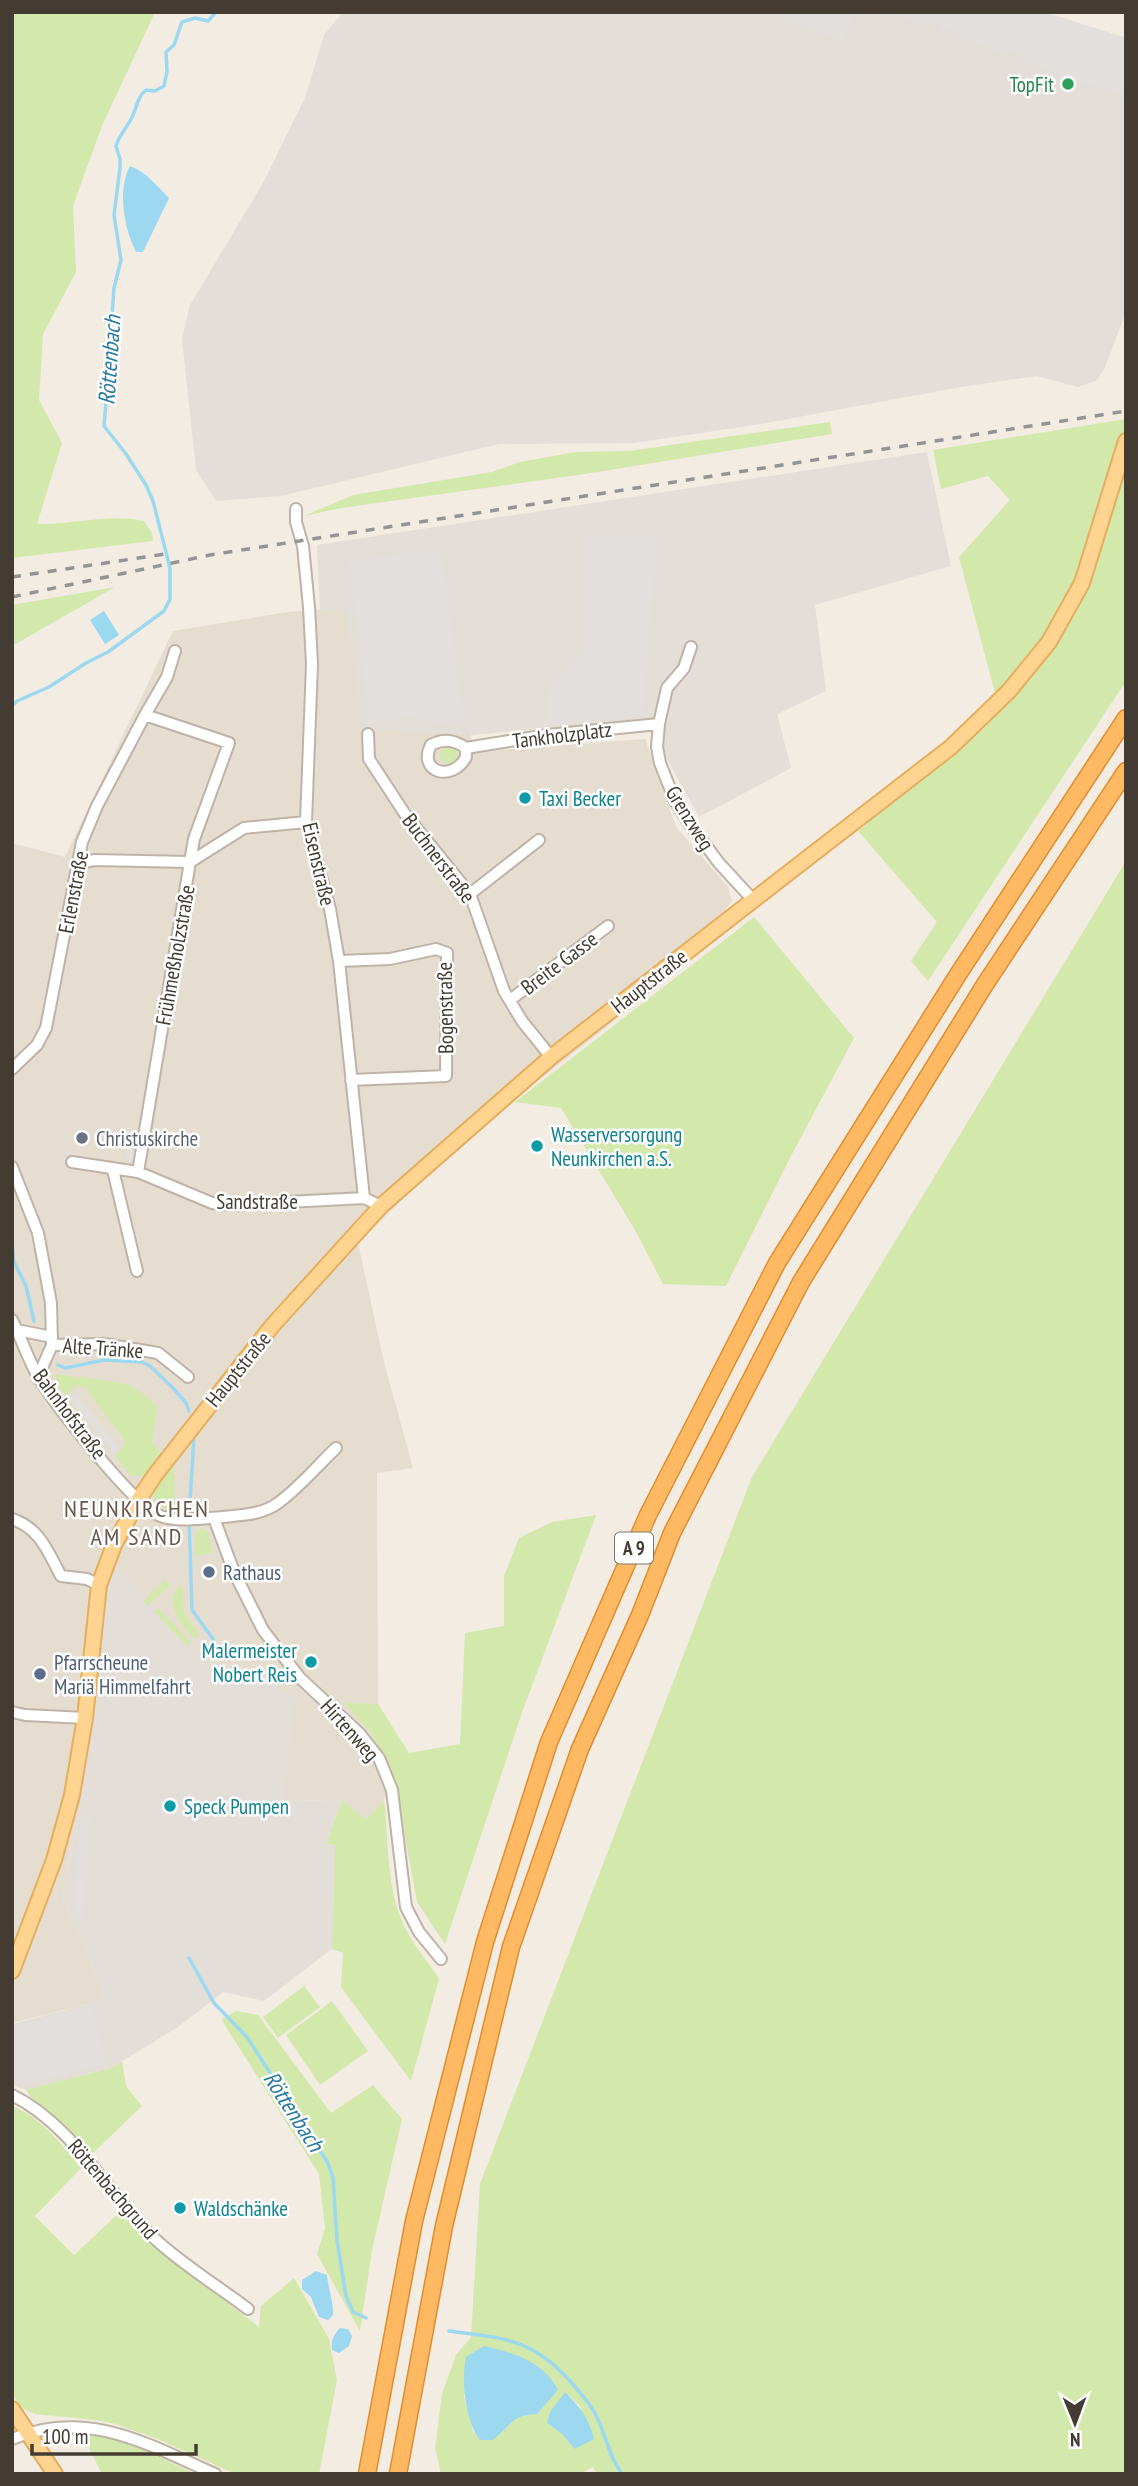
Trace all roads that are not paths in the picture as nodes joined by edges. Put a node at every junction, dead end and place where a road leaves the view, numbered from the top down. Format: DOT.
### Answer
graph roads {
  1 [pos="1126,441"];
  2 [pos="296,509"];
  3 [pos="691,647"];
  4 [pos="175,651"];
  5 [pos="145,715"];
  6 [pos="1126,718"];
  7 [pos="659,724"];
  8 [pos="369,734"];
  9 [pos="466,748"];
  10 [pos="1126,771"];
  11 [pos="306,822"];
  12 [pos="539,840"];
  13 [pos="190,862"];
  14 [pos="78,864"];
  15 [pos="470,894"];
  16 [pos="753,900"];
  17 [pos="608,926"];
  18 [pos="339,961"];
  19 [pos="510,1000"];
  20 [pos="551,1057"];
  21 [pos="12,1069"];
  22 [pos="351,1080"];
  23 [pos="72,1162"];
  24 [pos="12,1167"];
  25 [pos="113,1170"];
  26 [pos="138,1172"];
  27 [pos="363,1198"];
  28 [pos="381,1206"];
  29 [pos="137,1271"];
  30 [pos="15,1325"];
  31 [pos="52,1341"];
  32 [pos="38,1377"];
  33 [pos="188,1377"];
  34 [pos="336,1448"];
  35 [pos="139,1499"];
  36 [pos="12,1518"];
  37 [pos="214,1518"];
  38 [pos="99,1586"];
  39 [pos="12,1712"];
  40 [pos="85,1718"];
  41 [pos="441,1959"];
  42 [pos="12,1970"];
  43 [pos="12,2095"];
  44 [pos="248,2309"];
  45 [pos="12,2409"];
  46 [pos="28,2432"];
  47 [pos="12,2439"];
  48 [pos="54,2474"];
  49 [pos="215,2474"];
  50 [pos="366,2474"];
  51 [pos="398,2474"];
  1 -- 16 [label="main road, Hauptstraße"];
  2 -- 11 [label="street, Eisenstraße"];
  3 -- 7 [label="street, Grenzweg"];
  4 -- 5 [label="street, Erlenstraße"];
  5 -- 13 [label="street"];
  5 -- 14 [label="street, Erlenstraße"];
  6 -- 50 [label="highway, A 9"];
  7 -- 9 [label="street, Tankholzplatz"];
  7 -- 16 [label="street, Grenzweg"];
  8 -- 15 [label="street, Buchnerstraße"];
  10 -- 51 [label="highway, A 9"];
  11 -- 13 [label="street, Frühmeßholzstraße"];
  11 -- 18 [label="street, Eisenstraße"];
  12 -- 15 [label="street"];
  13 -- 14 [label="street"];
  13 -- 26 [label="street, Frühmeßholzstraße"];
  14 -- 21 [label="street, Erlenstraße"];
  15 -- 19 [label="street, Buchnerstraße"];
  16 -- 20 [label="main road, Hauptstraße"];
  17 -- 19 [label="street, Breite Gasse"];
  18 -- 22 [label="street, Eisenstraße"];
  18 -- 22 [label="street, Bogenstraße"];
  19 -- 20 [label="street, Buchnerstraße"];
  20 -- 28 [label="main road, Hauptstraße"];
  22 -- 27 [label="street, Eisenstraße"];
  23 -- 25 [label="street, Sandstraße"];
  24 -- 31 [label="street"];
  25 -- 26 [label="street, Sandstraße"];
  25 -- 29 [label="street"];
  26 -- 27 [label="street, Sandstraße"];
  27 -- 28 [label="street"];
  28 -- 35 [label="main road, Hauptstraße"];
  30 -- 31 [label="street, Alte Tränke"];
  30 -- 32 [label="street, Bahnhofstraße"];
  31 -- 32 [label="street"];
  31 -- 33 [label="street, Alte Tränke"];
  32 -- 35 [label="street, Bahnhofstraße"];
  34 -- 37 [label="street"];
  35 -- 37 [label="street, Bahnhofstraße"];
  35 -- 38 [label="main road, Hauptstraße"];
  36 -- 38 [label="street"];
  37 -- 41 [label="street, Hirtenweg"];
  38 -- 40 [label="main road, Hauptstraße"];
  39 -- 40 [label="street"];
  40 -- 42 [label="main road, Hauptstraße"];
  43 -- 44 [label="street, Röttenbachgrund"];
  45 -- 46 [label="main road"];
  46 -- 47 [label="street"];
  46 -- 48 [label="main road"];
  46 -- 49 [label="street"];
}
